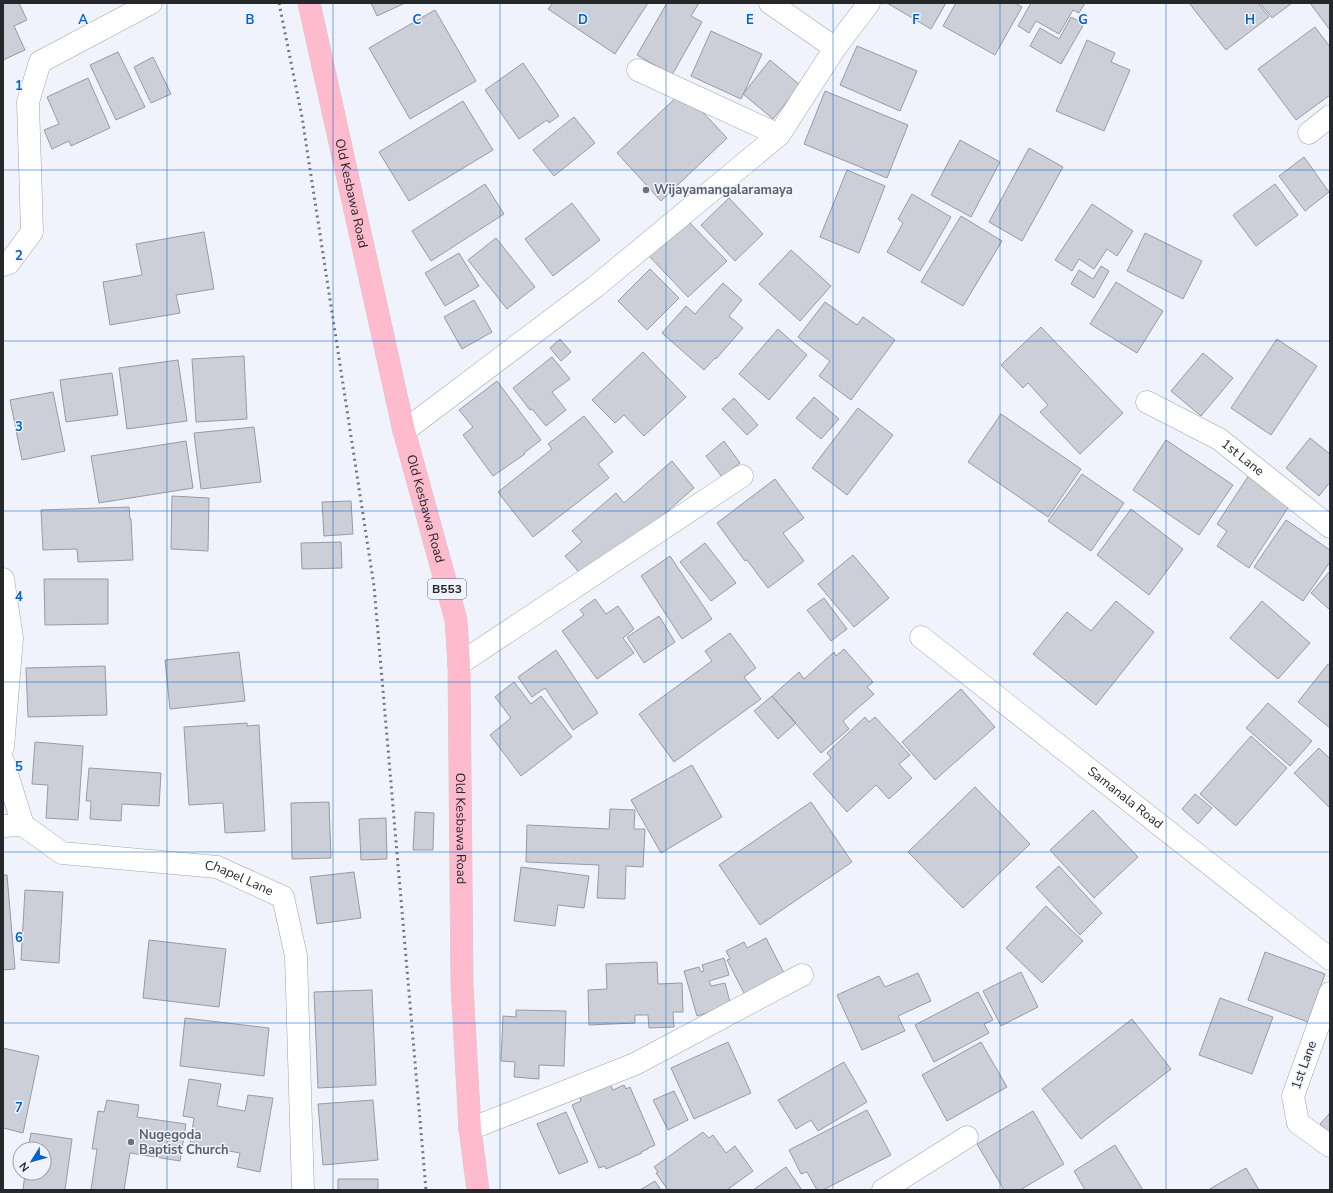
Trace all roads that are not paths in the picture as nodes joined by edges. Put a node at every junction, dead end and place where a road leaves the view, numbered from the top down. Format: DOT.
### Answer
graph roads {
  1 [pos="151,3"];
  2 [pos="309,3"];
  3 [pos="770,3"];
  4 [pos="869,3"];
  5 [pos="835,48"];
  6 [pos="638,70"];
  7 [pos="1330,116"];
  8 [pos="1309,133"];
  9 [pos="779,135"];
  10 [pos="3,265"];
  11 [pos="1147,402"];
  12 [pos="404,431"];
  13 [pos="742,476"];
  14 [pos="1330,527"];
  15 [pos="3,579"];
  16 [pos="921,637"];
  17 [pos="459,664"];
  18 [pos="4,714"];
  19 [pos="3,747"];
  20 [pos="3,761"];
  21 [pos="13,825"];
  22 [pos="1330,959"];
  23 [pos="802,975"];
  24 [pos="1330,993"];
  25 [pos="470,1129"];
  26 [pos="967,1137"];
  27 [pos="1330,1146"];
  28 [pos="303,1190"];
  29 [pos="478,1190"];
  30 [pos="883,1190"];
  1 -- 10 [label="street"];
  2 -- 12 [label="main road, Old Kesbawa Road / B553"];
  3 -- 5 [label="street"];
  4 -- 5 [label="street"];
  5 -- 9 [label="street"];
  6 -- 9 [label="street"];
  7 -- 8 [label="street"];
  9 -- 12 [label="street"];
  11 -- 14 [label="street, 1st Lane"];
  12 -- 17 [label="main road, Old Kesbawa Road / B553"];
  13 -- 17 [label="street"];
  15 -- 18 [label="street"];
  16 -- 22 [label="street, Samanala Road"];
  17 -- 25 [label="main road, Old Kesbawa Road / B553"];
  18 -- 19 [label="street"];
  20 -- 21 [label="street, Chapel Lane"];
  21 -- 28 [label="street, Chapel Lane"];
  23 -- 25 [label="street"];
  24 -- 27 [label="street, 1st Lane"];
  25 -- 29 [label="main road, Old Kesbawa Road / B553"];
  26 -- 30 [label="street"];
}
